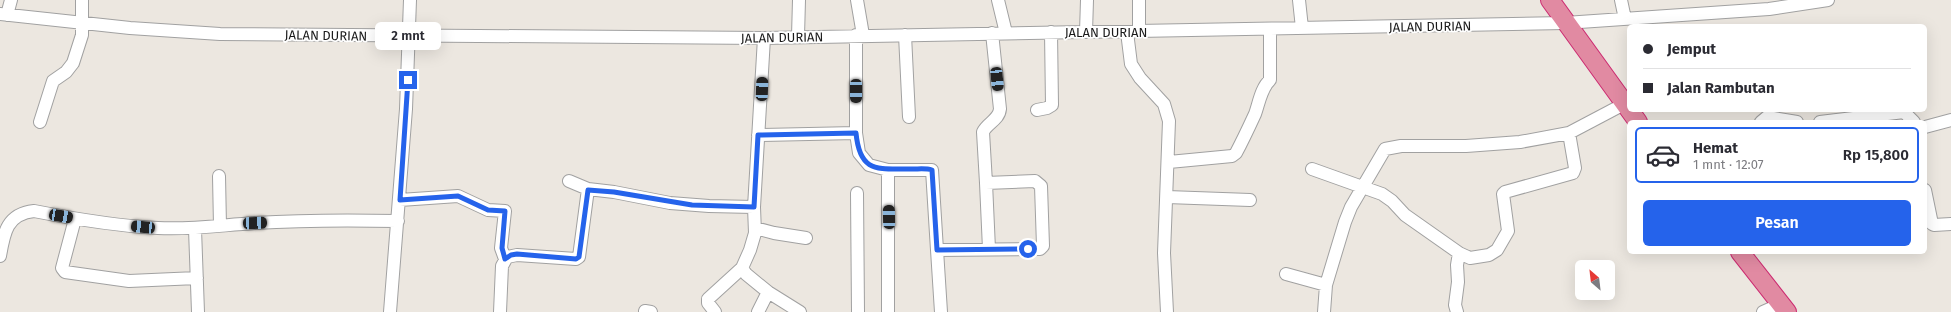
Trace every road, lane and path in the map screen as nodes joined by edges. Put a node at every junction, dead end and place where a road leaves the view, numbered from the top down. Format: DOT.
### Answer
graph roads {
  1 [pos="11,0"];
  2 [pos="82,0"];
  3 [pos="410,0"];
  4 [pos="799,0"];
  5 [pos="857,0"];
  6 [pos="998,0"];
  7 [pos="1087,0"];
  8 [pos="1139,0"];
  9 [pos="1299,0"];
  10 [pos="1550,0"];
  11 [pos="1622,0"];
  12 [pos="1828,0"];
  13 [pos="1769,5"];
  14 [pos="4,14"];
  15 [pos="1625,19"];
  16 [pos="81,22"];
  17 [pos="1565,23"];
  18 [pos="1302,28"];
  19 [pos="1270,29"];
  20 [pos="1051,32"];
  21 [pos="1086,32"];
  22 [pos="1133,32"];
  23 [pos="992,33"];
  24 [pos="1006,33"];
  25 [pos="860,35"];
  26 [pos="905,35"];
  27 [pos="410,36"];
  28 [pos="798,36"];
  29 [pos="764,38"];
  30 [pos="1624,104"];
  31 [pos="1627,108"];
  32 [pos="1037,110"];
  33 [pos="1630,112"];
  34 [pos="1904,112"];
  35 [pos="1904,112"];
  36 [pos="909,117"];
  37 [pos="1636,120"];
  38 [pos="1763,120"];
  39 [pos="1785,120"];
  40 [pos="1837,120"];
  41 [pos="1912,120"];
  42 [pos="1951,120"];
  43 [pos="40,122"];
  44 [pos="1927,126"];
  45 [pos="856,133"];
  46 [pos="1569,133"];
  47 [pos="758,135"];
  48 [pos="1168,162"];
  49 [pos="1312,169"];
  50 [pos="888,170"];
  51 [pos="219,176"];
  52 [pos="569,181"];
  53 [pos="986,184"];
  54 [pos="1363,187"];
  55 [pos="588,190"];
  56 [pos="857,193"];
  57 [pos="1167,197"];
  58 [pos="400,200"];
  59 [pos="1250,200"];
  60 [pos="1927,200"];
  61 [pos="754,207"];
  62 [pos="75,219"];
  63 [pos="398,221"];
  64 [pos="1951,224"];
  65 [pos="220,226"];
  66 [pos="755,228"];
  67 [pos="195,229"];
  68 [pos="806,238"];
  69 [pos="1,248"];
  70 [pos="989,249"];
  71 [pos="937,250"];
  72 [pos="1459,253"];
  73 [pos="1745,254"];
  74 [pos="505,259"];
  75 [pos="742,268"];
  76 [pos="1286,274"];
  77 [pos="197,278"];
  78 [pos="1326,285"];
  79 [pos="768,292"];
  80 [pos="1784,308"];
  81 [pos="198,312"];
  82 [pos="390,312"];
  83 [pos="500,312"];
  84 [pos="715,312"];
  85 [pos="758,312"];
  86 [pos="800,312"];
  87 [pos="858,312"];
  88 [pos="888,312"];
  89 [pos="941,312"];
  90 [pos="1167,312"];
  91 [pos="1324,312"];
  92 [pos="1458,312"];
  93 [pos="1764,312"];
  1 -- 14 [label="street"];
  2 -- 16 [label="street"];
  3 -- 27 [label="street"];
  4 -- 28 [label="street"];
  5 -- 25 [label="street"];
  6 -- 24 [label="street"];
  7 -- 21 [label="street"];
  8 -- 22 [label="street"];
  9 -- 18 [label="street"];
  10 -- 17 [label="highway"];
  11 -- 15 [label="street"];
  12 -- 13 [label="street, JALAN DURIAN"];
  13 -- 15 [label="street, JALAN DURIAN"];
  14 -- 16 [label="street, JALAN DURIAN"];
  15 -- 17 [label="street, JALAN DURIAN"];
  16 -- 27 [label="street, JALAN DURIAN"];
  16 -- 43 [label="street"];
  17 -- 18 [label="street, JALAN DURIAN"];
  17 -- 30 [label="highway"];
  18 -- 19 [label="street, JALAN DURIAN"];
  19 -- 22 [label="street, JALAN DURIAN"];
  19 -- 48 [label="street"];
  20 -- 21 [label="street, JALAN DURIAN"];
  20 -- 24 [label="street, JALAN DURIAN"];
  20 -- 32 [label="street"];
  21 -- 22 [label="street, JALAN DURIAN"];
  22 -- 48 [label="street"];
  23 -- 24 [label="street, JALAN DURIAN"];
  23 -- 26 [label="street, JALAN DURIAN"];
  23 -- 53 [label="street"];
  25 -- 26 [label="street, JALAN DURIAN"];
  25 -- 28 [label="street, JALAN DURIAN"];
  25 -- 45 [label="street"];
  26 -- 36 [label="street"];
  27 -- 29 [label="street, JALAN DURIAN"];
  27 -- 58 [label="street"];
  28 -- 29 [label="street, JALAN DURIAN"];
  29 -- 47 [label="street"];
  30 -- 31 [label="highway"];
  30 -- 46 [label="street"];
  33 -- 37 [label="highway"];
  34 -- 41 [label="street"];
  35 -- 40 [label="street"];
  38 -- 39 [label="street"];
  42 -- 44 [label="street"];
  45 -- 47 [label="street"];
  45 -- 50 [label="street"];
  46 -- 54 [label="street"];
  46 -- 72 [label="street"];
  47 -- 61 [label="street"];
  48 -- 57 [label="street"];
  49 -- 54 [label="street"];
  50 -- 71 [label="street"];
  50 -- 88 [label="street"];
  51 -- 65 [label="street"];
  52 -- 55 [label="street"];
  53 -- 70 [label="street"];
  53 -- 70 [label="street"];
  54 -- 72 [label="street"];
  54 -- 78 [label="street"];
  55 -- 61 [label="street"];
  55 -- 74 [label="street"];
  56 -- 87 [label="street"];
  57 -- 59 [label="street"];
  57 -- 90 [label="street"];
  58 -- 63 [label="street"];
  58 -- 74 [label="street"];
  60 -- 64 [label="street"];
  61 -- 66 [label="street"];
  62 -- 67 [label="street"];
  62 -- 69 [label="street"];
  62 -- 77 [label="street"];
  63 -- 65 [label="street"];
  63 -- 82 [label="street"];
  65 -- 67 [label="street"];
  66 -- 68 [label="street"];
  66 -- 75 [label="street"];
  67 -- 77 [label="street"];
  70 -- 71 [label="street"];
  71 -- 89 [label="street"];
  72 -- 92 [label="street"];
  73 -- 80 [label="highway"];
  74 -- 83 [label="street"];
  75 -- 79 [label="street"];
  75 -- 84 [label="street"];
  76 -- 78 [label="street"];
  77 -- 81 [label="street"];
  78 -- 91 [label="street"];
  79 -- 85 [label="street"];
  79 -- 86 [label="street"];
  80 -- 93 [label="street"];
}
